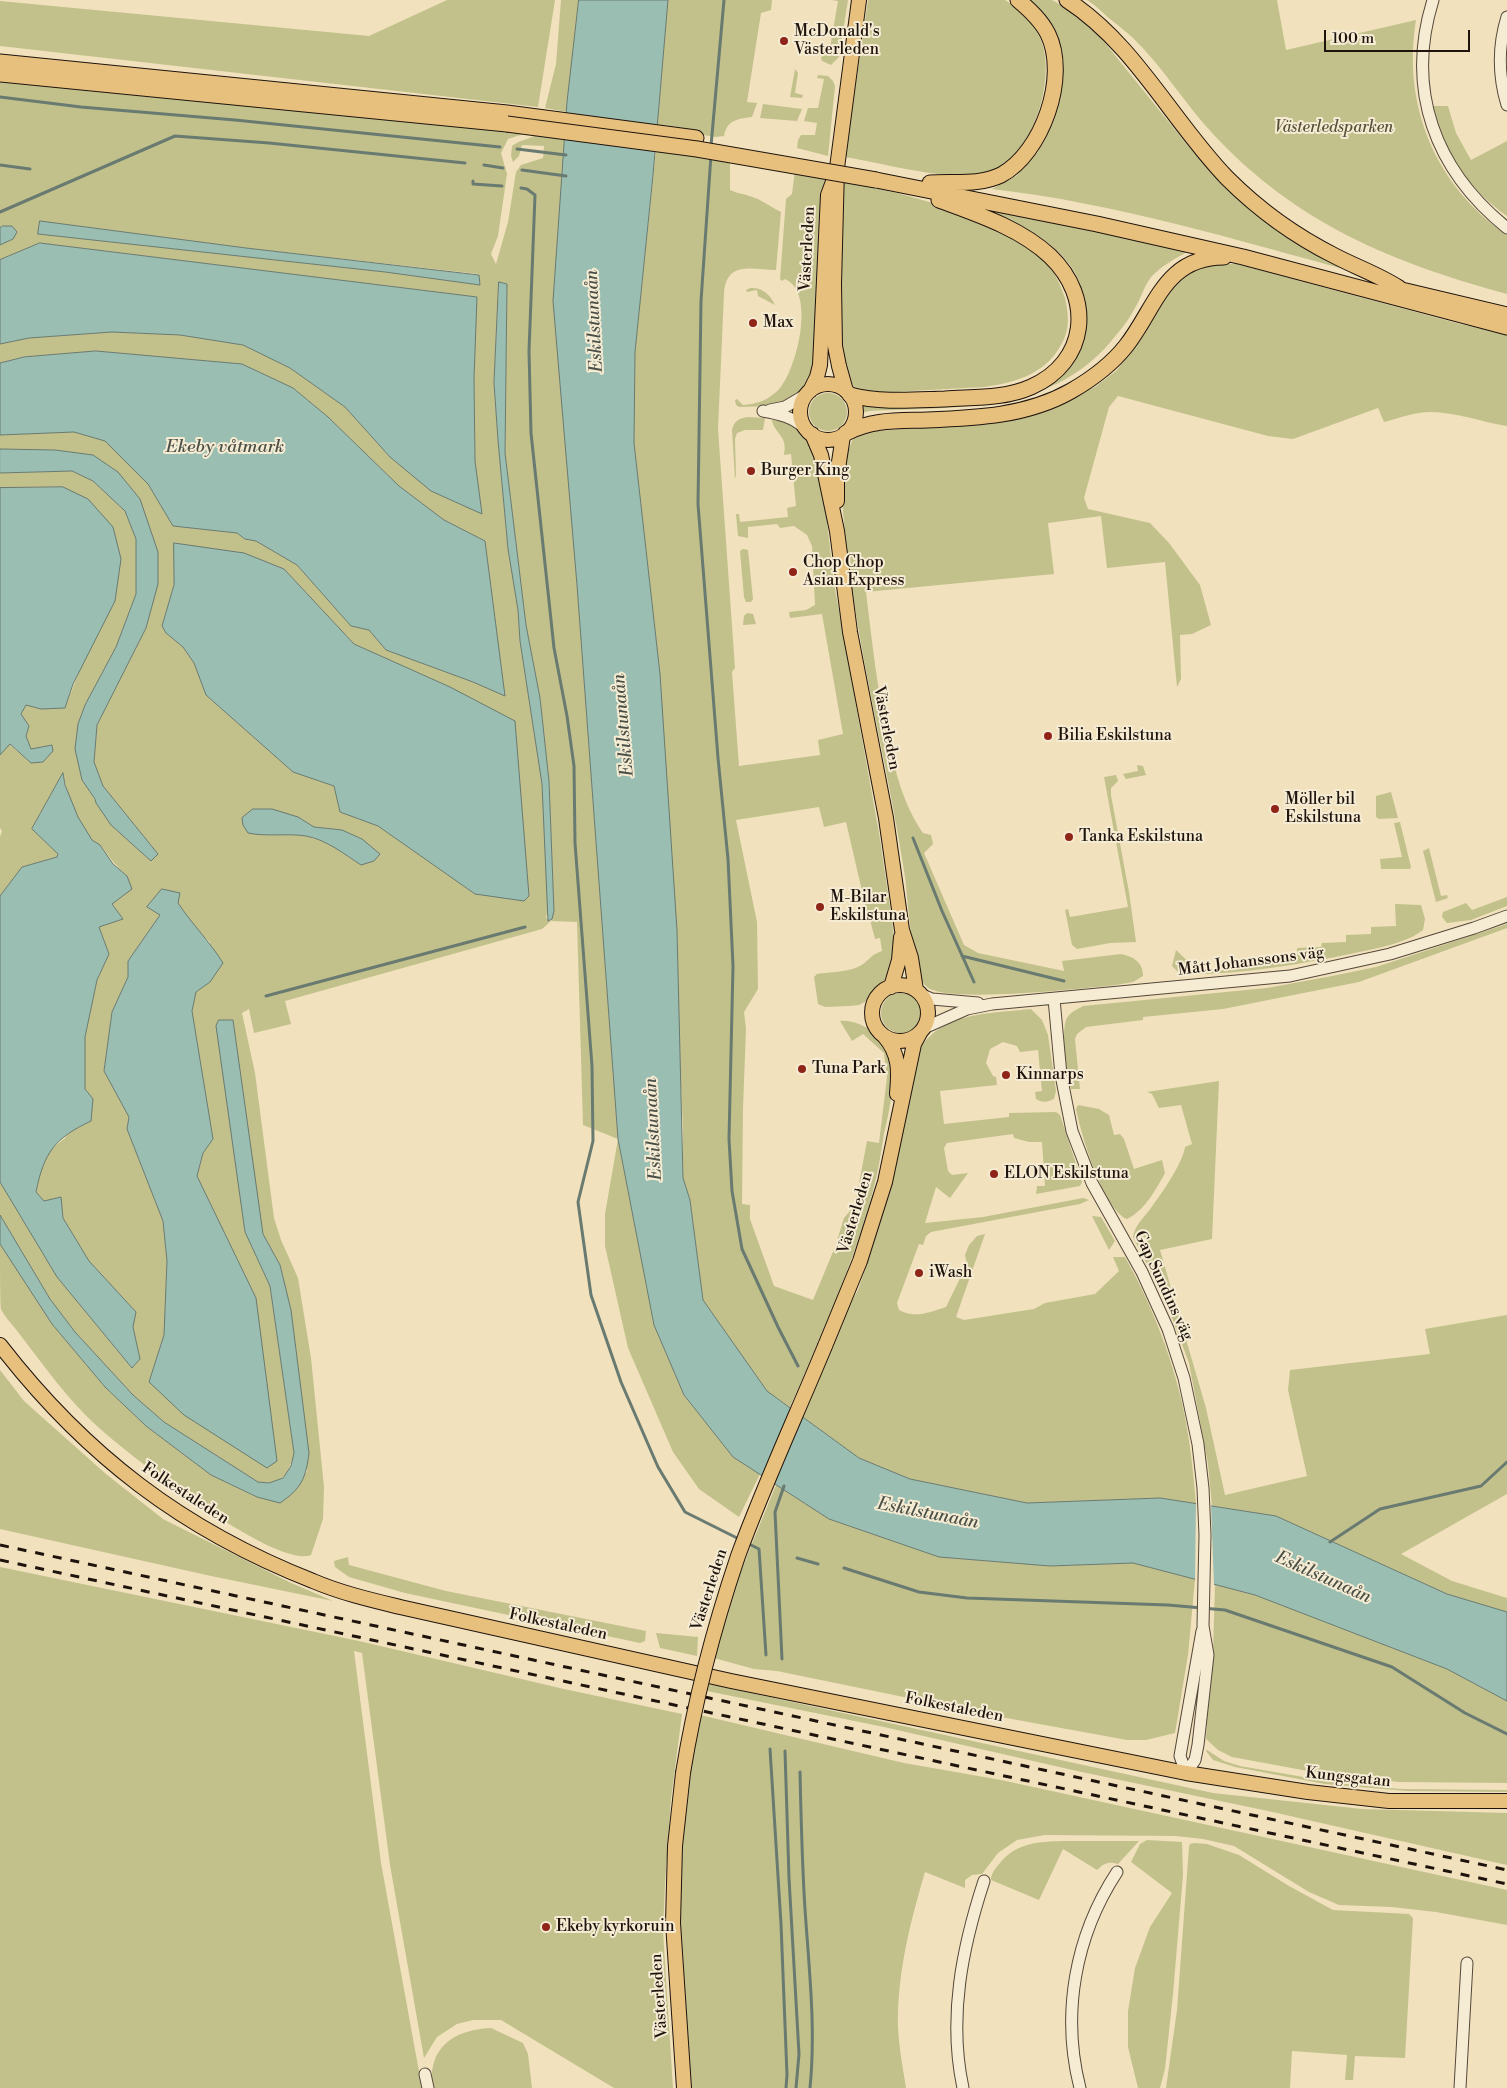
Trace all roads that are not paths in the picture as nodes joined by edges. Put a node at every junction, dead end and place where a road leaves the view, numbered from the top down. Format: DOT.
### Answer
graph roads {
  1 [pos="859,0"];
  2 [pos="1018,0"];
  3 [pos="1067,0"];
  4 [pos="1433,0"];
  5 [pos="1507,17"];
  6 [pos="0,62"];
  7 [pos="0,74"];
  8 [pos="1507,105"];
  9 [pos="507,118"];
  10 [pos="837,168"];
  11 [pos="925,186"];
  12 [pos="1507,228"];
  13 [pos="1243,257"];
  14 [pos="1401,290"];
  15 [pos="1507,315"];
  16 [pos="1507,327"];
  17 [pos="808,392"];
  18 [pos="848,393"];
  19 [pos="809,432"];
  20 [pos="844,434"];
  21 [pos="837,532"];
  22 [pos="1507,916"];
  23 [pos="902,930"];
  24 [pos="891,987"];
  25 [pos="918,992"];
  26 [pos="1054,999"];
  27 [pos="992,1004"];
  28 [pos="922,1031"];
  29 [pos="884,1036"];
  30 [pos="896,1127"];
  31 [pos="0,1345"];
  32 [pos="1203,1620"];
  33 [pos="1186,1773"];
  34 [pos="1507,1801"];
  35 [pos="1117,1872"];
  36 [pos="984,1881"];
  37 [pos="1467,1962"];
  38 [pos="425,2074"];
  39 [pos="428,2088"];
  40 [pos="684,2088"];
  41 [pos="963,2088"];
  42 [pos="1080,2088"];
  43 [pos="1460,2088"];
  1 -- 10 [label="main road, Västerleden"];
  2 -- 11 [label="highway"];
  3 -- 14 [label="highway"];
  4 -- 12 [label="street"];
  5 -- 8 [label="street"];
  6 -- 9 [label="highway"];
  7 -- 9 [label="highway"];
  9 -- 11 [label="highway, bridge"];
  10 -- 17 [label="main road, Västerleden"];
  10 -- 18 [label="main road, Västerleden"];
  11 -- 13 [label="highway"];
  11 -- 14 [label="highway"];
  11 -- 18 [label="highway"];
  13 -- 16 [label="highway"];
  13 -- 20 [label="highway"];
  14 -- 15 [label="highway"];
  17 -- 18 [label="main road"];
  17 -- 19 [label="main road"];
  17 -- 19 [label="street"];
  18 -- 20 [label="main road"];
  19 -- 20 [label="main road"];
  19 -- 21 [label="main road, Västerleden"];
  20 -- 21 [label="main road, Västerleden"];
  21 -- 23 [label="main road, Västerleden"];
  22 -- 26 [label="street, Mått Johanssons väg"];
  23 -- 24 [label="main road, Västerleden"];
  23 -- 25 [label="main road, Västerleden"];
  24 -- 25 [label="main road"];
  24 -- 29 [label="main road"];
  25 -- 27 [label="street, Mått Johanssons väg"];
  25 -- 28 [label="main road"];
  26 -- 27 [label="street, Mått Johanssons väg"];
  26 -- 32 [label="street, Gap Sundins väg"];
  27 -- 28 [label="street, Mått Johanssons väg"];
  28 -- 29 [label="main road"];
  28 -- 30 [label="main road, Västerleden"];
  29 -- 30 [label="main road, Västerleden"];
  30 -- 40 [label="main road, Västerleden, bridge"];
  31 -- 33 [label="main road, Folkestaleden"];
  32 -- 33 [label="street, Gap Sundins väg"];
  32 -- 33 [label="street, Gap Sundins väg"];
  33 -- 34 [label="main road, Kungsgatan"];
  35 -- 42 [label="street"];
  36 -- 41 [label="street"];
  37 -- 43 [label="street"];
  38 -- 39 [label="street"];
}
